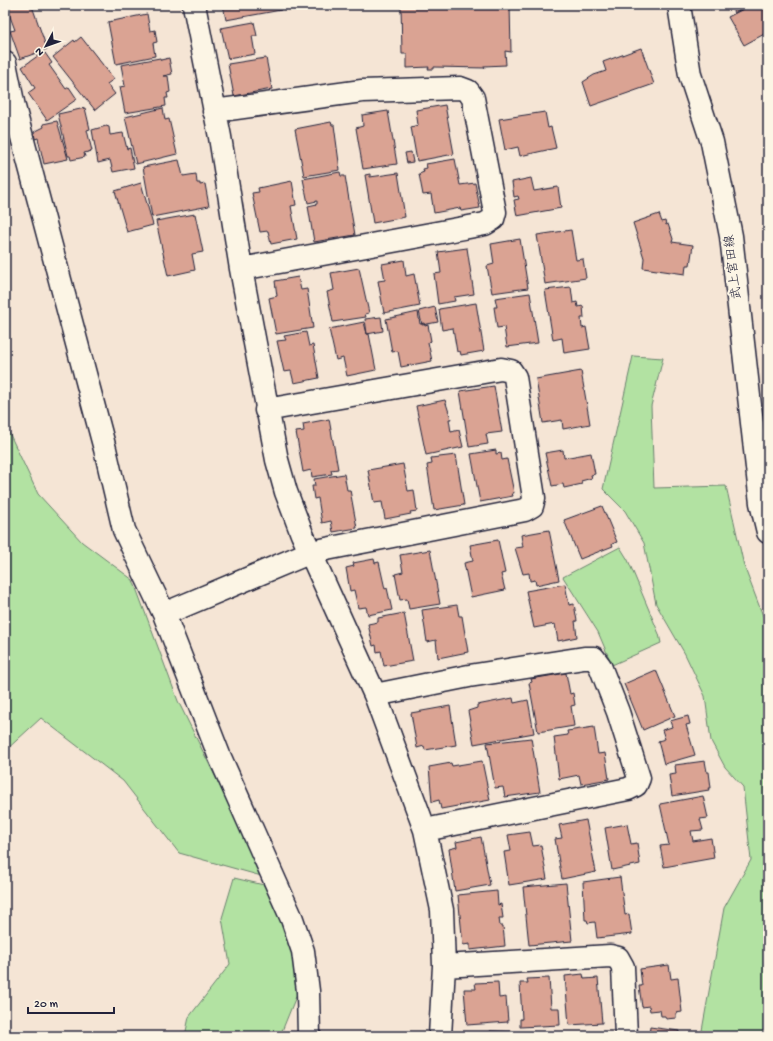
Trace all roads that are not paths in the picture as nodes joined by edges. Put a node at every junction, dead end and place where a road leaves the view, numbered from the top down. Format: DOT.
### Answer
graph roads {
  1 [pos="194,5"];
  2 [pos="679,5"];
  3 [pos="5,63"];
  4 [pos="214,111"];
  5 [pos="241,269"];
  6 [pos="266,410"];
  7 [pos="768,532"];
  8 [pos="311,552"];
  9 [pos="164,614"];
  10 [pos="375,695"];
  11 [pos="425,830"];
  12 [pos="444,966"];
  13 [pos="309,1036"];
  14 [pos="440,1036"];
  15 [pos="626,1036"];
  1 -- 4 [label="street"];
  2 -- 7 [label="street, 武上宮田線"];
  3 -- 9 [label="street"];
  4 -- 5 [label="street"];
  4 -- 5 [label="street"];
  5 -- 6 [label="street"];
  6 -- 8 [label="street"];
  6 -- 8 [label="street"];
  8 -- 9 [label="street"];
  8 -- 10 [label="street"];
  9 -- 13 [label="street"];
  10 -- 11 [label="street"];
  10 -- 11 [label="street"];
  11 -- 12 [label="street"];
  12 -- 14 [label="street"];
  12 -- 15 [label="street"];
}
